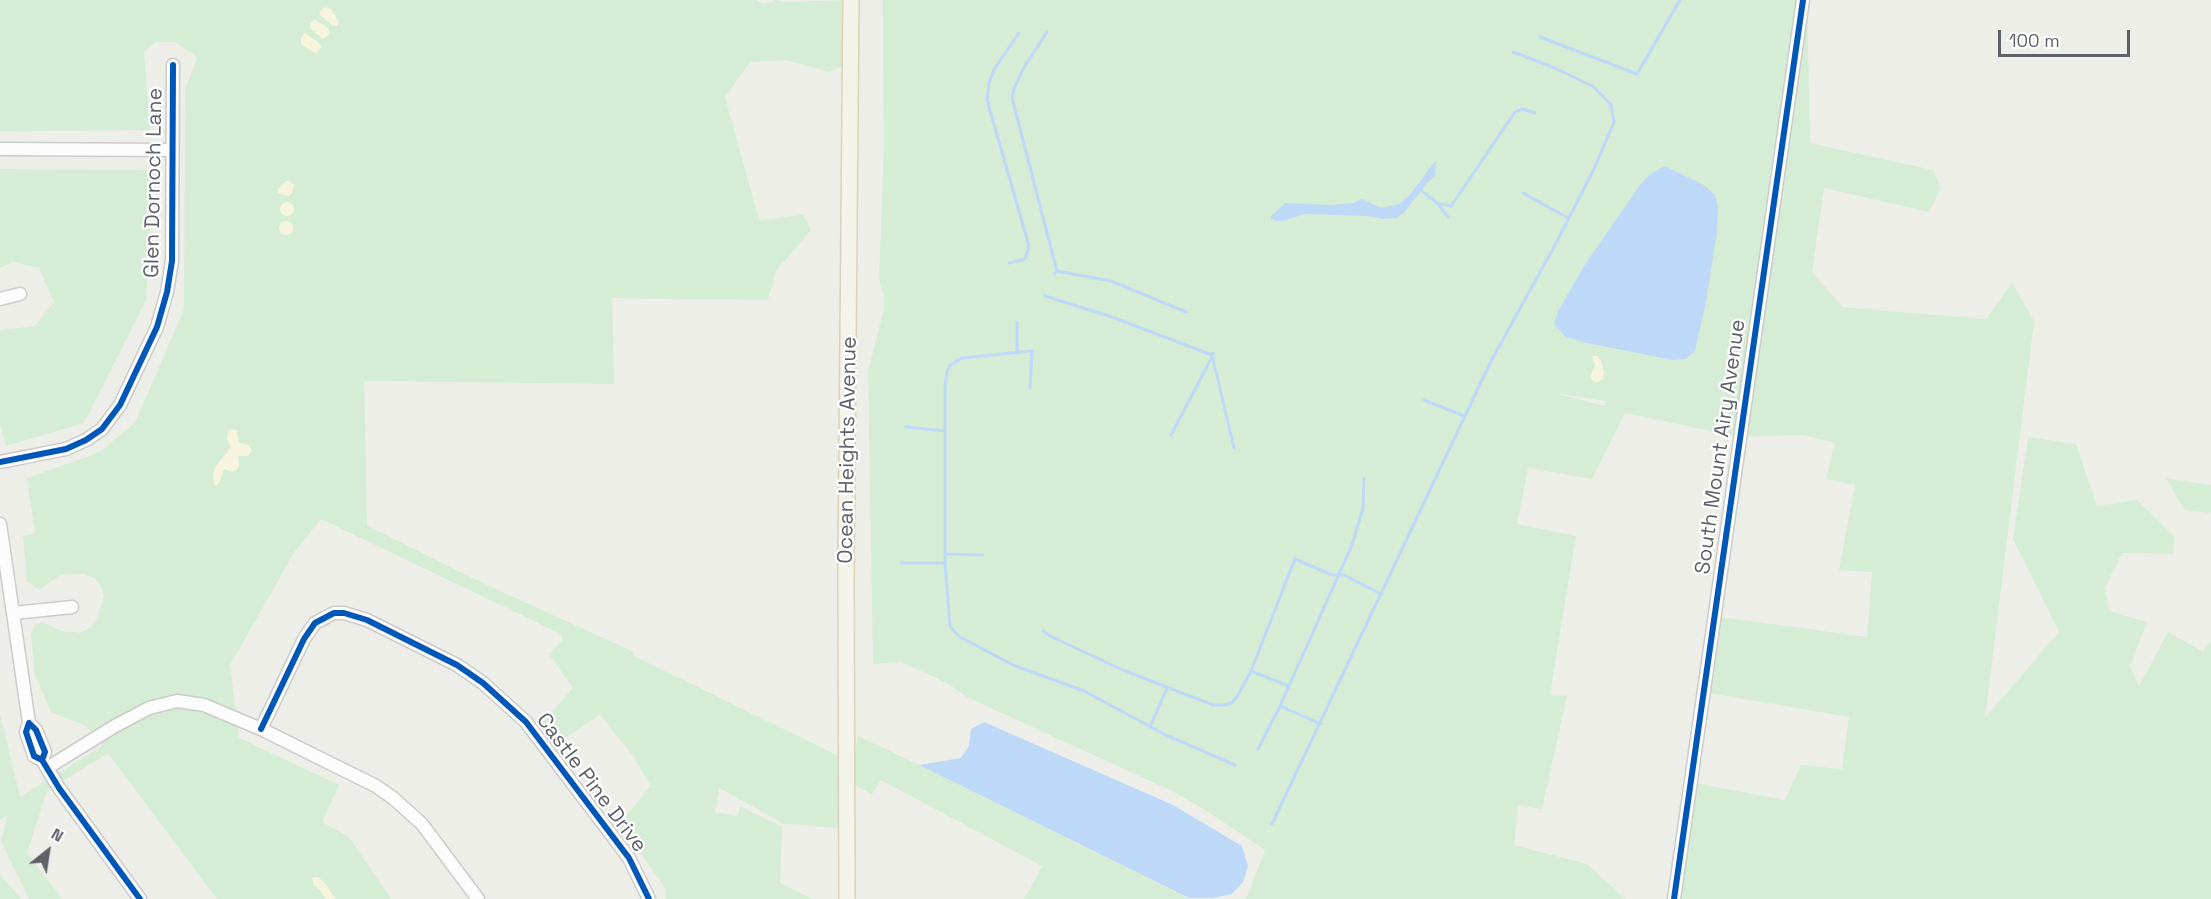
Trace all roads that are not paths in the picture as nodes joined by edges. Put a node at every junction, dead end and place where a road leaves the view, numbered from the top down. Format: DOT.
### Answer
graph roads {
  1 [pos="851,0"];
  2 [pos="1803,0"];
  3 [pos="173,64"];
  4 [pos="0,149"];
  5 [pos="172,150"];
  6 [pos="20,294"];
  7 [pos="0,299"];
  8 [pos="0,462"];
  9 [pos="0,524"];
  10 [pos="72,607"];
  11 [pos="14,613"];
  12 [pos="261,729"];
  13 [pos="45,764"];
  14 [pos="140,899"];
  15 [pos="478,899"];
  16 [pos="649,899"];
  17 [pos="847,899"];
  18 [pos="1674,899"];
  1 -- 17 [label="main road, Ocean Heights Avenue"];
  2 -- 18 [label="street, South Mount Airy Avenue"];
  3 -- 5 [label="street, Glen Dornoch Lane"];
  4 -- 5 [label="street"];
  5 -- 8 [label="street, Glen Dornoch Lane"];
  6 -- 7 [label="street"];
  9 -- 11 [label="street"];
  10 -- 11 [label="street"];
  11 -- 13 [label="street"];
  12 -- 13 [label="street"];
  12 -- 15 [label="street"];
  12 -- 16 [label="street, Castle Pine Drive"];
  13 -- 14 [label="street"];
}
